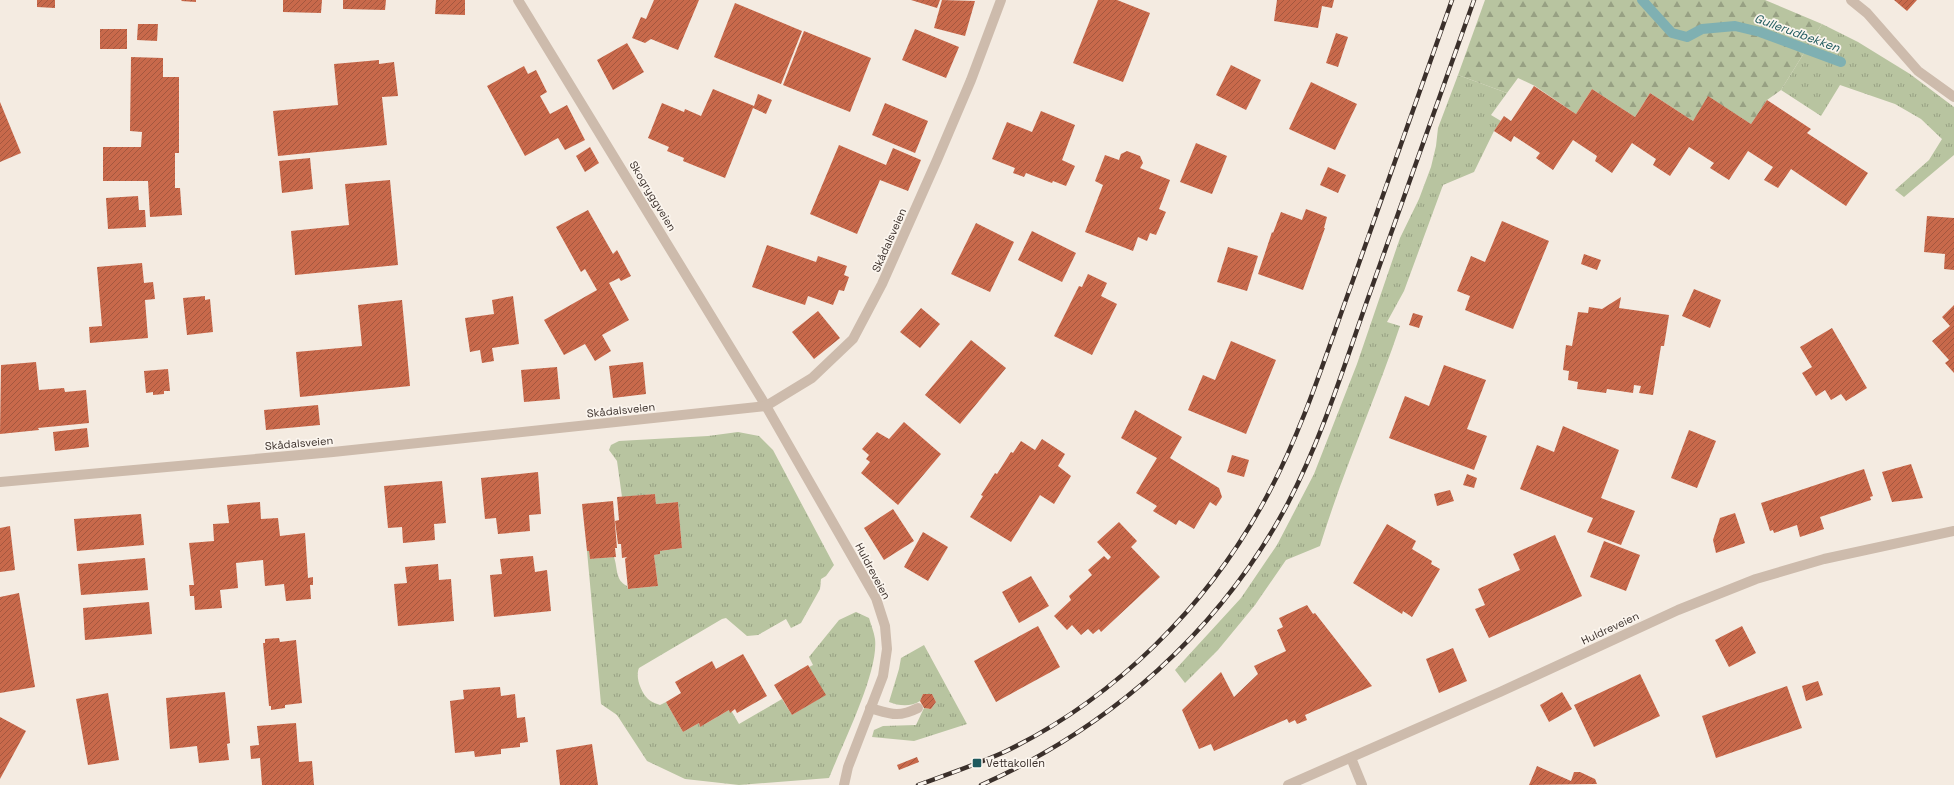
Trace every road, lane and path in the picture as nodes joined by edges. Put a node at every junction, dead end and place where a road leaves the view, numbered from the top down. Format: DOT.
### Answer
graph roads {
  1 [pos="518,0"];
  2 [pos="1001,0"];
  3 [pos="1851,0"];
  4 [pos="1954,97"];
  5 [pos="766,406"];
  6 [pos="0,482"];
  7 [pos="1954,531"];
  8 [pos="870,708"];
  9 [pos="918,708"];
  10 [pos="1351,758"];
  11 [pos="844,785"];
  12 [pos="1288,785"];
  13 [pos="1362,785"];
  1 -- 5 [label="street, Skogryggveien"];
  2 -- 5 [label="street, Skådalsveien"];
  3 -- 4 [label="street"];
  5 -- 6 [label="street, Skådalsveien"];
  5 -- 8 [label="street, Huldreveien"];
  7 -- 10 [label="street, Huldreveien"];
  8 -- 9 [label="street"];
  8 -- 11 [label="street, Huldreveien"];
  10 -- 12 [label="street, Huldreveien"];
  10 -- 13 [label="street"];
}
